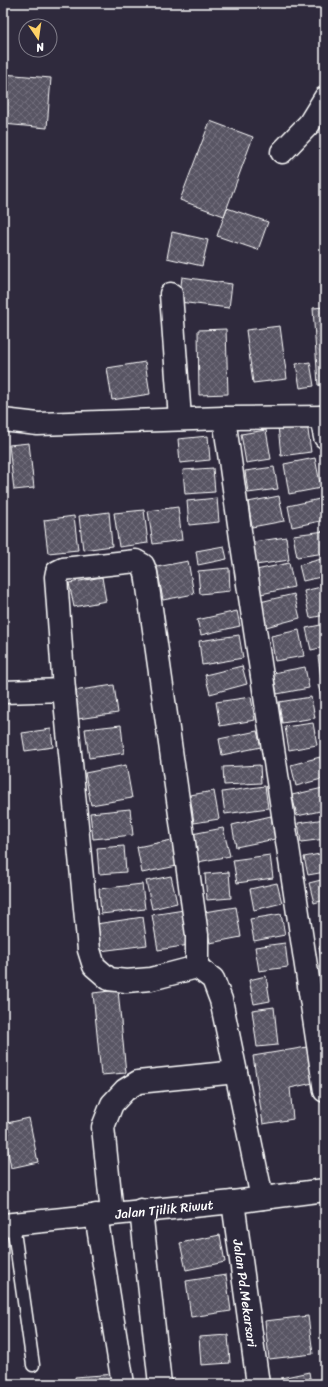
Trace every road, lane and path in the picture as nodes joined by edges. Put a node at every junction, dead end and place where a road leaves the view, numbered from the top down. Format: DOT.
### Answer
graph roads {
  1 [pos="325,98"];
  2 [pos="282,152"];
  3 [pos="171,294"];
  4 [pos="224,418"];
  5 [pos="180,419"];
  6 [pos="3,420"];
  7 [pos="324,424"];
  8 [pos="64,690"];
  9 [pos="3,692"];
  10 [pos="197,967"];
  11 [pos="318,998"];
  12 [pos="236,1072"];
  13 [pos="325,1092"];
  14 [pos="325,1190"];
  15 [pos="262,1198"];
  16 [pos="233,1202"];
  17 [pos="141,1210"];
  18 [pos="104,1214"];
  19 [pos="8,1224"];
  20 [pos="33,1365"];
  21 [pos="123,1384"];
  22 [pos="160,1384"];
  23 [pos="258,1384"];
  1 -- 2 [label="main road"];
  3 -- 5 [label="main road"];
  4 -- 5 [label="main road"];
  4 -- 7 [label="main road"];
  4 -- 11 [label="main road"];
  5 -- 6 [label="main road"];
  8 -- 9 [label="main road"];
  8 -- 10 [label="main road"];
  8 -- 10 [label="main road"];
  10 -- 12 [label="main road"];
  11 -- 13 [label="main road"];
  12 -- 15 [label="main road"];
  12 -- 18 [label="main road"];
  14 -- 15 [label="main road, Jalan Tjilik Riwut"];
  15 -- 16 [label="main road, Jalan Tjilik Riwut"];
  16 -- 17 [label="main road, Jalan Tjilik Riwut"];
  16 -- 23 [label="main road, Jalan Pd.Mekarsari"];
  17 -- 18 [label="main road, Jalan Tjilik Riwut"];
  17 -- 22 [label="main road"];
  18 -- 19 [label="main road, Jalan Tjilik Riwut"];
  18 -- 21 [label="main road"];
  19 -- 20 [label="lane"];
}
